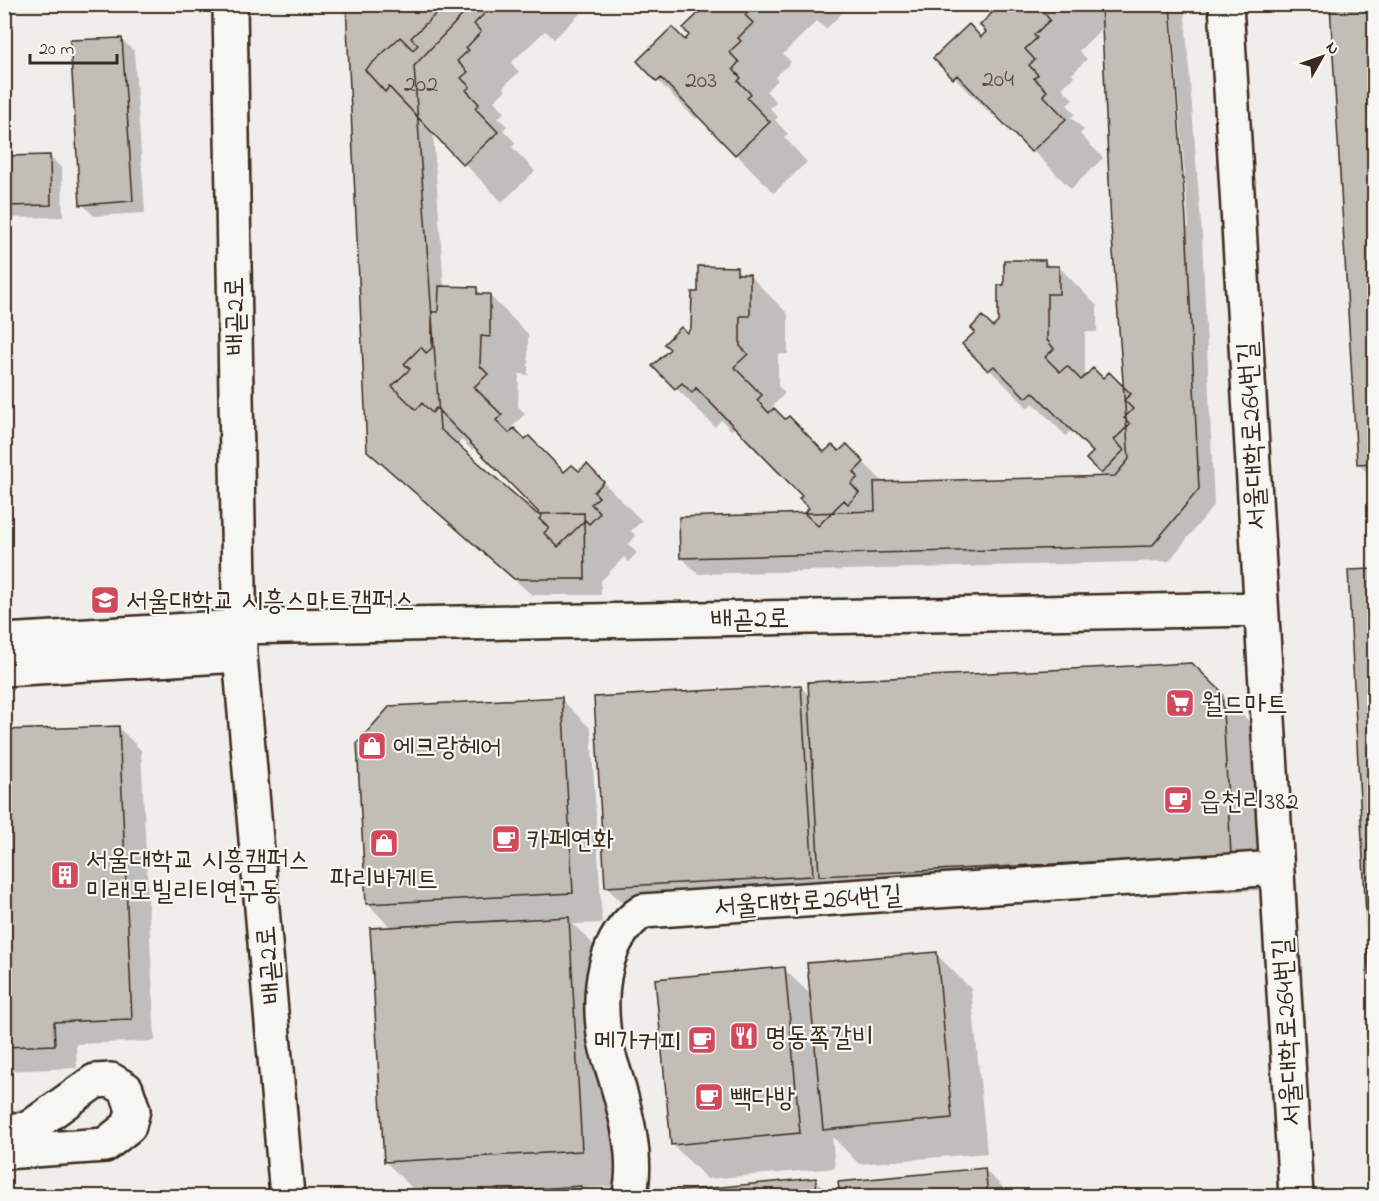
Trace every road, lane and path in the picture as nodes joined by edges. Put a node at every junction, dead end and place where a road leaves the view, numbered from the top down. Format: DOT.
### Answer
graph roads {
  1 [pos="230,4"];
  2 [pos="1226,4"];
  3 [pos="1261,609"];
  4 [pos="4,641"];
  5 [pos="239,641"];
  6 [pos="4,669"];
  7 [pos="1276,868"];
  8 [pos="4,1131"];
  9 [pos="4,1152"];
  10 [pos="287,1197"];
  11 [pos="630,1197"];
  12 [pos="1296,1197"];
  1 -- 5 [label="street, 배곧2로"];
  2 -- 3 [label="street, 서울대학로264번길"];
  3 -- 5 [label="street, 배곧2로"];
  3 -- 7 [label="street, 서울대학로264번길"];
  4 -- 5 [label="street"];
  5 -- 6 [label="street"];
  5 -- 10 [label="street, 배곧2로"];
  7 -- 11 [label="street, 서울대학로264번길"];
  7 -- 12 [label="street, 서울대학로264번길"];
  8 -- 9 [label="street"];
}
